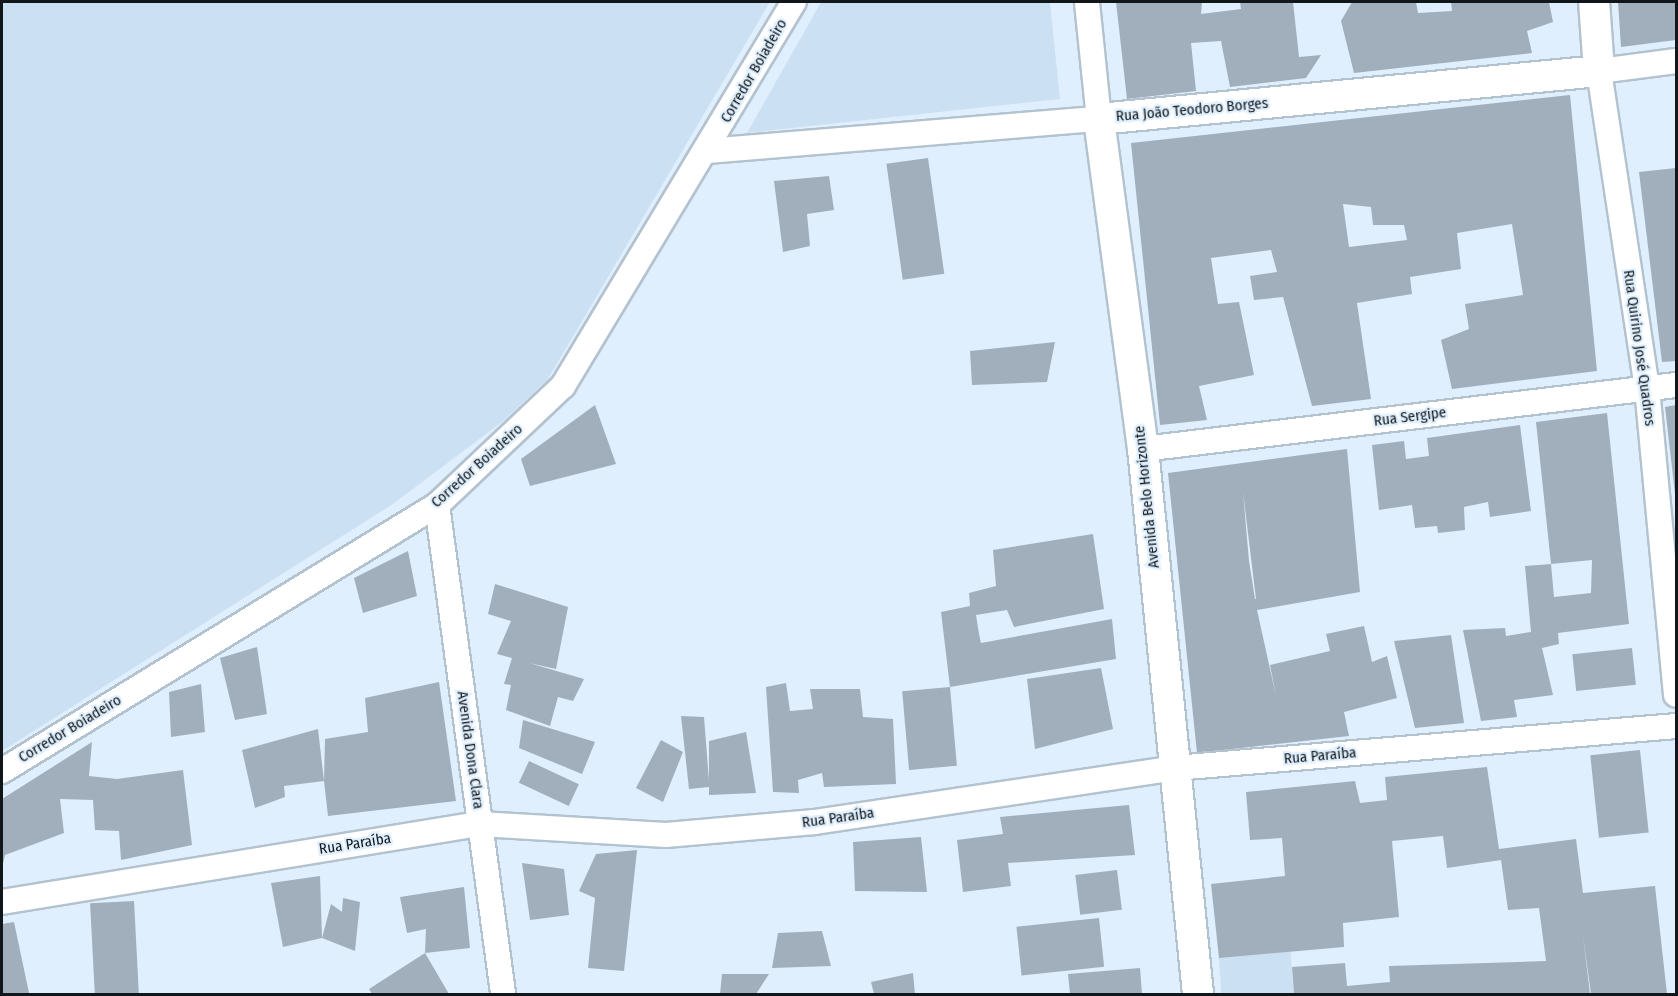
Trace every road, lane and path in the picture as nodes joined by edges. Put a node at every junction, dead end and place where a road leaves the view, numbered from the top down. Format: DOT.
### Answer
graph roads {
  1 [pos="794,2"];
  2 [pos="1087,2"];
  3 [pos="1593,2"];
  4 [pos="1677,61"];
  5 [pos="1599,71"];
  6 [pos="1099,118"];
  7 [pos="706,151"];
  8 [pos="1677,385"];
  9 [pos="1647,388"];
  10 [pos="1143,449"];
  11 [pos="437,505"];
  12 [pos="1677,695"];
  13 [pos="1677,726"];
  14 [pos="1175,768"];
  15 [pos="2,771"];
  16 [pos="480,824"];
  17 [pos="2,902"];
  18 [pos="503,994"];
  19 [pos="1198,994"];
  1 -- 7 [label="street, Corredor Boiadeiro"];
  2 -- 6 [label="street, Avenida Belo Horizonte"];
  3 -- 5 [label="street, Rua Quirino José Quadros"];
  4 -- 5 [label="street, Rua João Teodoro Borges"];
  5 -- 6 [label="street, Rua João Teodoro Borges"];
  5 -- 9 [label="street, Rua Quirino José Quadros"];
  6 -- 7 [label="street, Rua João Teodoro Borges"];
  6 -- 10 [label="street, Avenida Belo Horizonte"];
  7 -- 11 [label="street, Corredor Boiadeiro"];
  8 -- 9 [label="street, Rua Sergipe"];
  9 -- 10 [label="street, Rua Sergipe"];
  9 -- 12 [label="street, Rua Quirino José Quadros"];
  10 -- 14 [label="street, Avenida Belo Horizonte"];
  11 -- 15 [label="street, Corredor Boiadeiro"];
  11 -- 16 [label="street, Avenida Dona Clara"];
  13 -- 14 [label="street, Rua Paraíba"];
  14 -- 16 [label="street, Rua Paraíba"];
  14 -- 19 [label="street, Avenida Belo Horizonte"];
  16 -- 17 [label="street, Rua Paraíba"];
  16 -- 18 [label="street, Avenida Dona Clara"];
}
